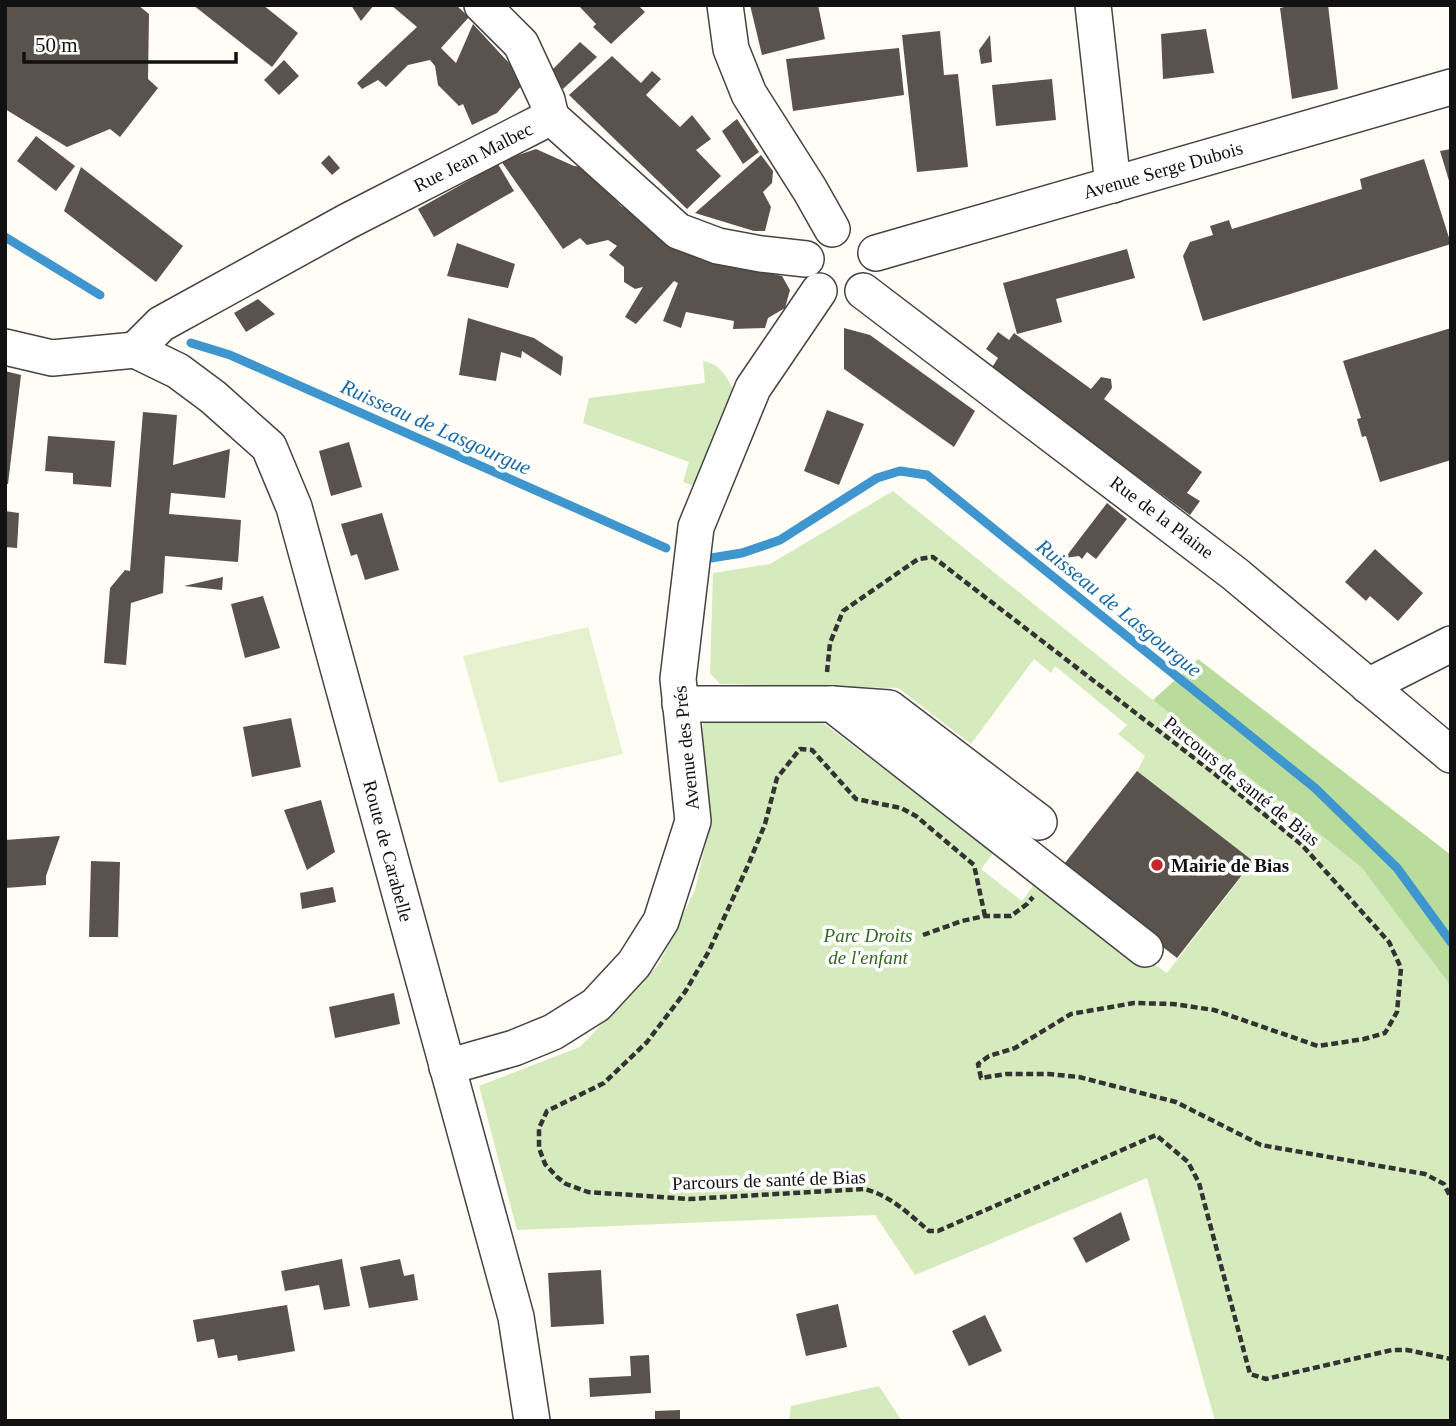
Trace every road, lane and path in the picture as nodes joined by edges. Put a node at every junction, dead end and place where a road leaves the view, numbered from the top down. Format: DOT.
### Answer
graph roads {
  1 [pos="482,5"];
  2 [pos="725,5"];
  3 [pos="1093,5"];
  4 [pos="1451,87"];
  5 [pos="551,117"];
  6 [pos="1113,185"];
  7 [pos="831,229"];
  8 [pos="876,253"];
  9 [pos="806,259"];
  10 [pos="819,291"];
  11 [pos="863,292"];
  12 [pos="5,347"];
  13 [pos="135,350"];
  14 [pos="1451,644"];
  15 [pos="1368,686"];
  16 [pos="680,704"];
  17 [pos="831,704"];
  18 [pos="1451,755"];
  19 [pos="1039,822"];
  20 [pos="1050,874"];
  21 [pos="985,916"];
  22 [pos="923,935"];
  23 [pos="1145,949"];
  24 [pos="447,1067"];
  25 [pos="1451,1198"];
  26 [pos="1451,1359"];
  27 [pos="532,1421"];
  1 -- 5 [label="street"];
  2 -- 7 [label="street"];
  3 -- 6 [label="street"];
  4 -- 6 [label="street, Avenue Serge Dubois"];
  5 -- 9 [label="street, Rue Jean Malbec"];
  5 -- 13 [label="street, Rue Jean Malbec"];
  6 -- 8 [label="street, Avenue Serge Dubois"];
  7 -- 8 [label="street"];
  7 -- 9 [label="street"];
  8 -- 11 [label="street"];
  9 -- 10 [label="street"];
  10 -- 11 [label="street"];
  10 -- 16 [label="street, Avenue des Prés"];
  11 -- 15 [label="street, Rue de la Plaine"];
  12 -- 13 [label="street"];
  13 -- 24 [label="street, Route de Carabelle"];
  14 -- 15 [label="street"];
  15 -- 18 [label="street, Rue de la Plaine"];
  16 -- 17 [label="street"];
  16 -- 24 [label="street, Avenue des Prés"];
  17 -- 19 [label="street"];
  17 -- 20 [label="street"];
  17 -- 25 [label="path, Parcours de santé de Bias"];
  20 -- 21 [label="path"];
  20 -- 23 [label="street"];
  21 -- 22 [label="path"];
  21 -- 26 [label="path, Parcours de santé de Bias"];
  24 -- 27 [label="street, Route de Carabelle"];
}
